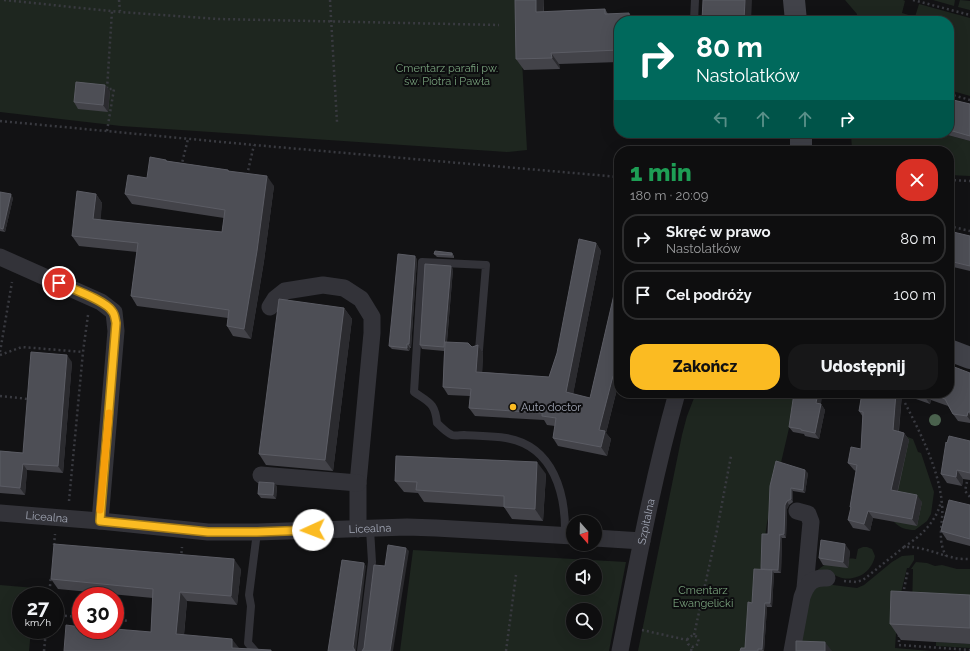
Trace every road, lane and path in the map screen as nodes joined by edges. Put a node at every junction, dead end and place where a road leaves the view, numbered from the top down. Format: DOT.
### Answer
graph roads {
  1 [pos="4,0"];
  2 [pos="119,0"];
  3 [pos="330,0"];
  4 [pos="695,0"];
  5 [pos="794,0"];
  6 [pos="913,0"];
  7 [pos="112,11"];
  8 [pos="120,12"];
  9 [pos="970,15"];
  10 [pos="694,16"];
  11 [pos="796,16"];
  12 [pos="332,21"];
  13 [pos="499,25"];
  14 [pos="954,95"];
  15 [pos="970,100"];
  16 [pos="0,121"];
  17 [pos="337,122"];
  18 [pos="107,131"];
  19 [pos="188,139"];
  20 [pos="254,145"];
  21 [pos="187,170"];
  22 [pos="247,176"];
  23 [pos="614,177"];
  24 [pos="954,180"];
  25 [pos="970,181"];
  26 [pos="954,227"];
  27 [pos="970,231"];
  28 [pos="0,257"];
  29 [pos="13,280"];
  30 [pos="270,307"];
  31 [pos="88,314"];
  32 [pos="479,350"];
  33 [pos="83,352"];
  34 [pos="954,352"];
  35 [pos="0,353"];
  36 [pos="970,358"];
  37 [pos="0,396"];
  38 [pos="676,398"];
  39 [pos="28,399"];
  40 [pos="905,403"];
  41 [pos="731,456"];
  42 [pos="969,472"];
  43 [pos="261,475"];
  44 [pos="358,483"];
  45 [pos="970,497"];
  46 [pos="941,498"];
  47 [pos="69,505"];
  48 [pos="797,511"];
  49 [pos="0,513"];
  50 [pos="566,520"];
  51 [pos="100,521"];
  52 [pos="364,529"];
  53 [pos="257,532"];
  54 [pos="566,536"];
  55 [pos="602,538"];
  56 [pos="642,541"];
  57 [pos="182,544"];
  58 [pos="904,547"];
  59 [pos="946,556"];
  60 [pos="970,559"];
  61 [pos="180,562"];
  62 [pos="908,570"];
  63 [pos="516,575"];
  64 [pos="827,578"];
  65 [pos="805,588"];
  66 [pos="902,598"];
  67 [pos="124,621"];
  68 [pos="128,621"];
  69 [pos="636,628"];
  70 [pos="899,629"];
  71 [pos="694,635"];
  72 [pos="45,639"];
  73 [pos="686,640"];
  74 [pos="692,647"];
  75 [pos="934,649"];
  76 [pos="970,650"];
  77 [pos="44,651"];
  78 [pos="255,651"];
  79 [pos="361,651"];
  80 [pos="506,651"];
  81 [pos="620,651"];
  82 [pos="691,651"];
  83 [pos="792,651"];
  1 -- 7 [label="path"];
  2 -- 8 [label="path"];
  3 -- 12 [label="path"];
  4 -- 10 [label="lane"];
  5 -- 11 [label="street"];
  6 -- 9 [label="path"];
  7 -- 8 [label="path"];
  7 -- 18 [label="path"];
  8 -- 12 [label="path"];
  12 -- 13 [label="path"];
  12 -- 17 [label="path"];
  14 -- 15 [label="path"];
  16 -- 18 [label="path"];
  18 -- 19 [label="path"];
  19 -- 20 [label="path"];
  19 -- 21 [label="path"];
  20 -- 22 [label="path"];
  20 -- 23 [label="path"];
  24 -- 25 [label="path"];
  26 -- 27 [label="path"];
  28 -- 51 [label="street"];
  29 -- 35 [label="path"];
  30 -- 44 [label="street"];
  31 -- 33 [label="path"];
  32 -- 50 [label="lane"];
  33 -- 35 [label="path"];
  33 -- 47 [label="path"];
  34 -- 36 [label="street"];
  37 -- 39 [label="path"];
  38 -- 56 [label="street, Szpitalna"];
  40 -- 46 [label="path"];
  41 -- 71 [label="path"];
  42 -- 45 [label="path"];
  43 -- 44 [label="street"];
  44 -- 52 [label="street"];
  46 -- 58 [label="path"];
  46 -- 59 [label="path"];
  48 -- 65 [label="street"];
  49 -- 51 [label="street, Licealna"];
  51 -- 53 [label="street, Licealna"];
  52 -- 53 [label="street, Licealna"];
  52 -- 54 [label="street, Licealna"];
  52 -- 79 [label="lane"];
  53 -- 78 [label="lane"];
  55 -- 56 [label="street"];
  56 -- 81 [label="street, Szpitalna"];
  57 -- 61 [label="path"];
  58 -- 59 [label="path"];
  58 -- 64 [label="path"];
  59 -- 60 [label="path"];
  62 -- 66 [label="path"];
  63 -- 80 [label="path"];
  64 -- 65 [label="street"];
  65 -- 83 [label="street"];
  67 -- 68 [label="path"];
  69 -- 73 [label="path"];
  70 -- 75 [label="path"];
  71 -- 73 [label="path"];
  71 -- 74 [label="path"];
  72 -- 77 [label="path"];
  73 -- 74 [label="path"];
  74 -- 82 [label="path"];
  75 -- 76 [label="path"];
}
